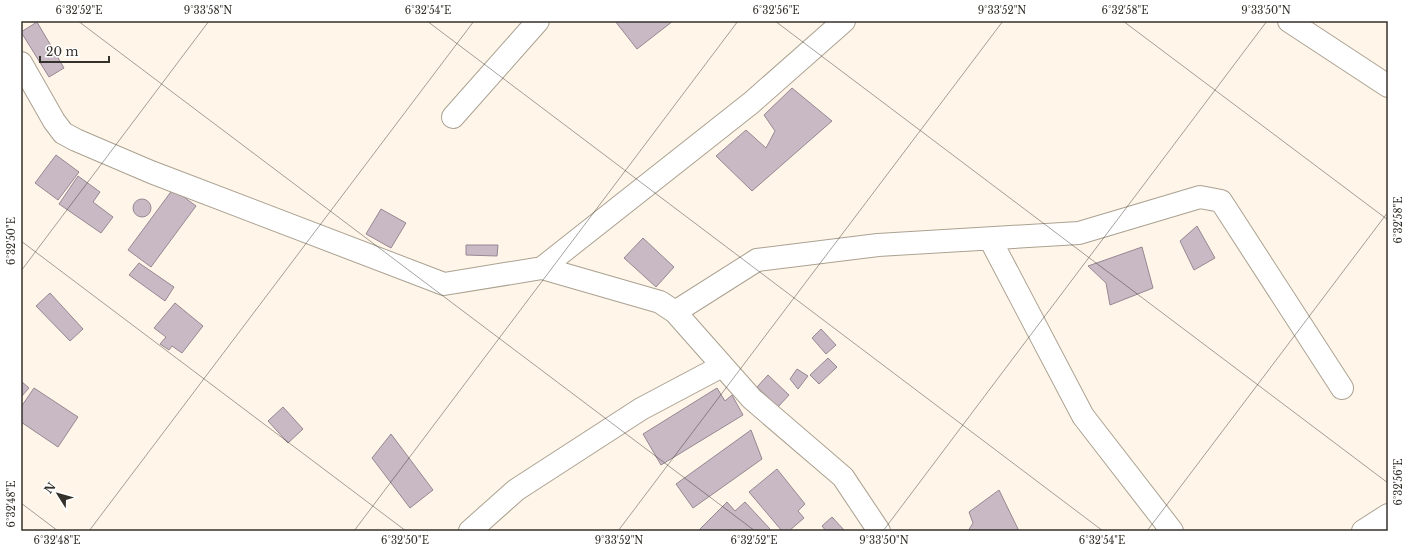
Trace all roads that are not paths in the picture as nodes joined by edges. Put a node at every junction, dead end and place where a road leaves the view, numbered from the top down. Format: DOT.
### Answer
graph roads {
  1 [pos="538,21"];
  2 [pos="844,21"];
  3 [pos="1289,21"];
  4 [pos="21,63"];
  5 [pos="1388,86"];
  6 [pos="453,117"];
  7 [pos="990,239"];
  8 [pos="542,268"];
  9 [pos="675,312"];
  10 [pos="722,366"];
  11 [pos="1342,388"];
  12 [pos="1388,515"];
  13 [pos="470,531"];
  14 [pos="879,531"];
  15 [pos="1172,531"];
  16 [pos="1363,531"];
  1 -- 6 [label="street"];
  2 -- 8 [label="street"];
  3 -- 5 [label="street"];
  4 -- 8 [label="street"];
  7 -- 9 [label="street"];
  7 -- 11 [label="street"];
  7 -- 15 [label="street"];
  8 -- 9 [label="street"];
  9 -- 10 [label="street"];
  10 -- 13 [label="street"];
  10 -- 14 [label="street"];
  12 -- 16 [label="street"];
}
